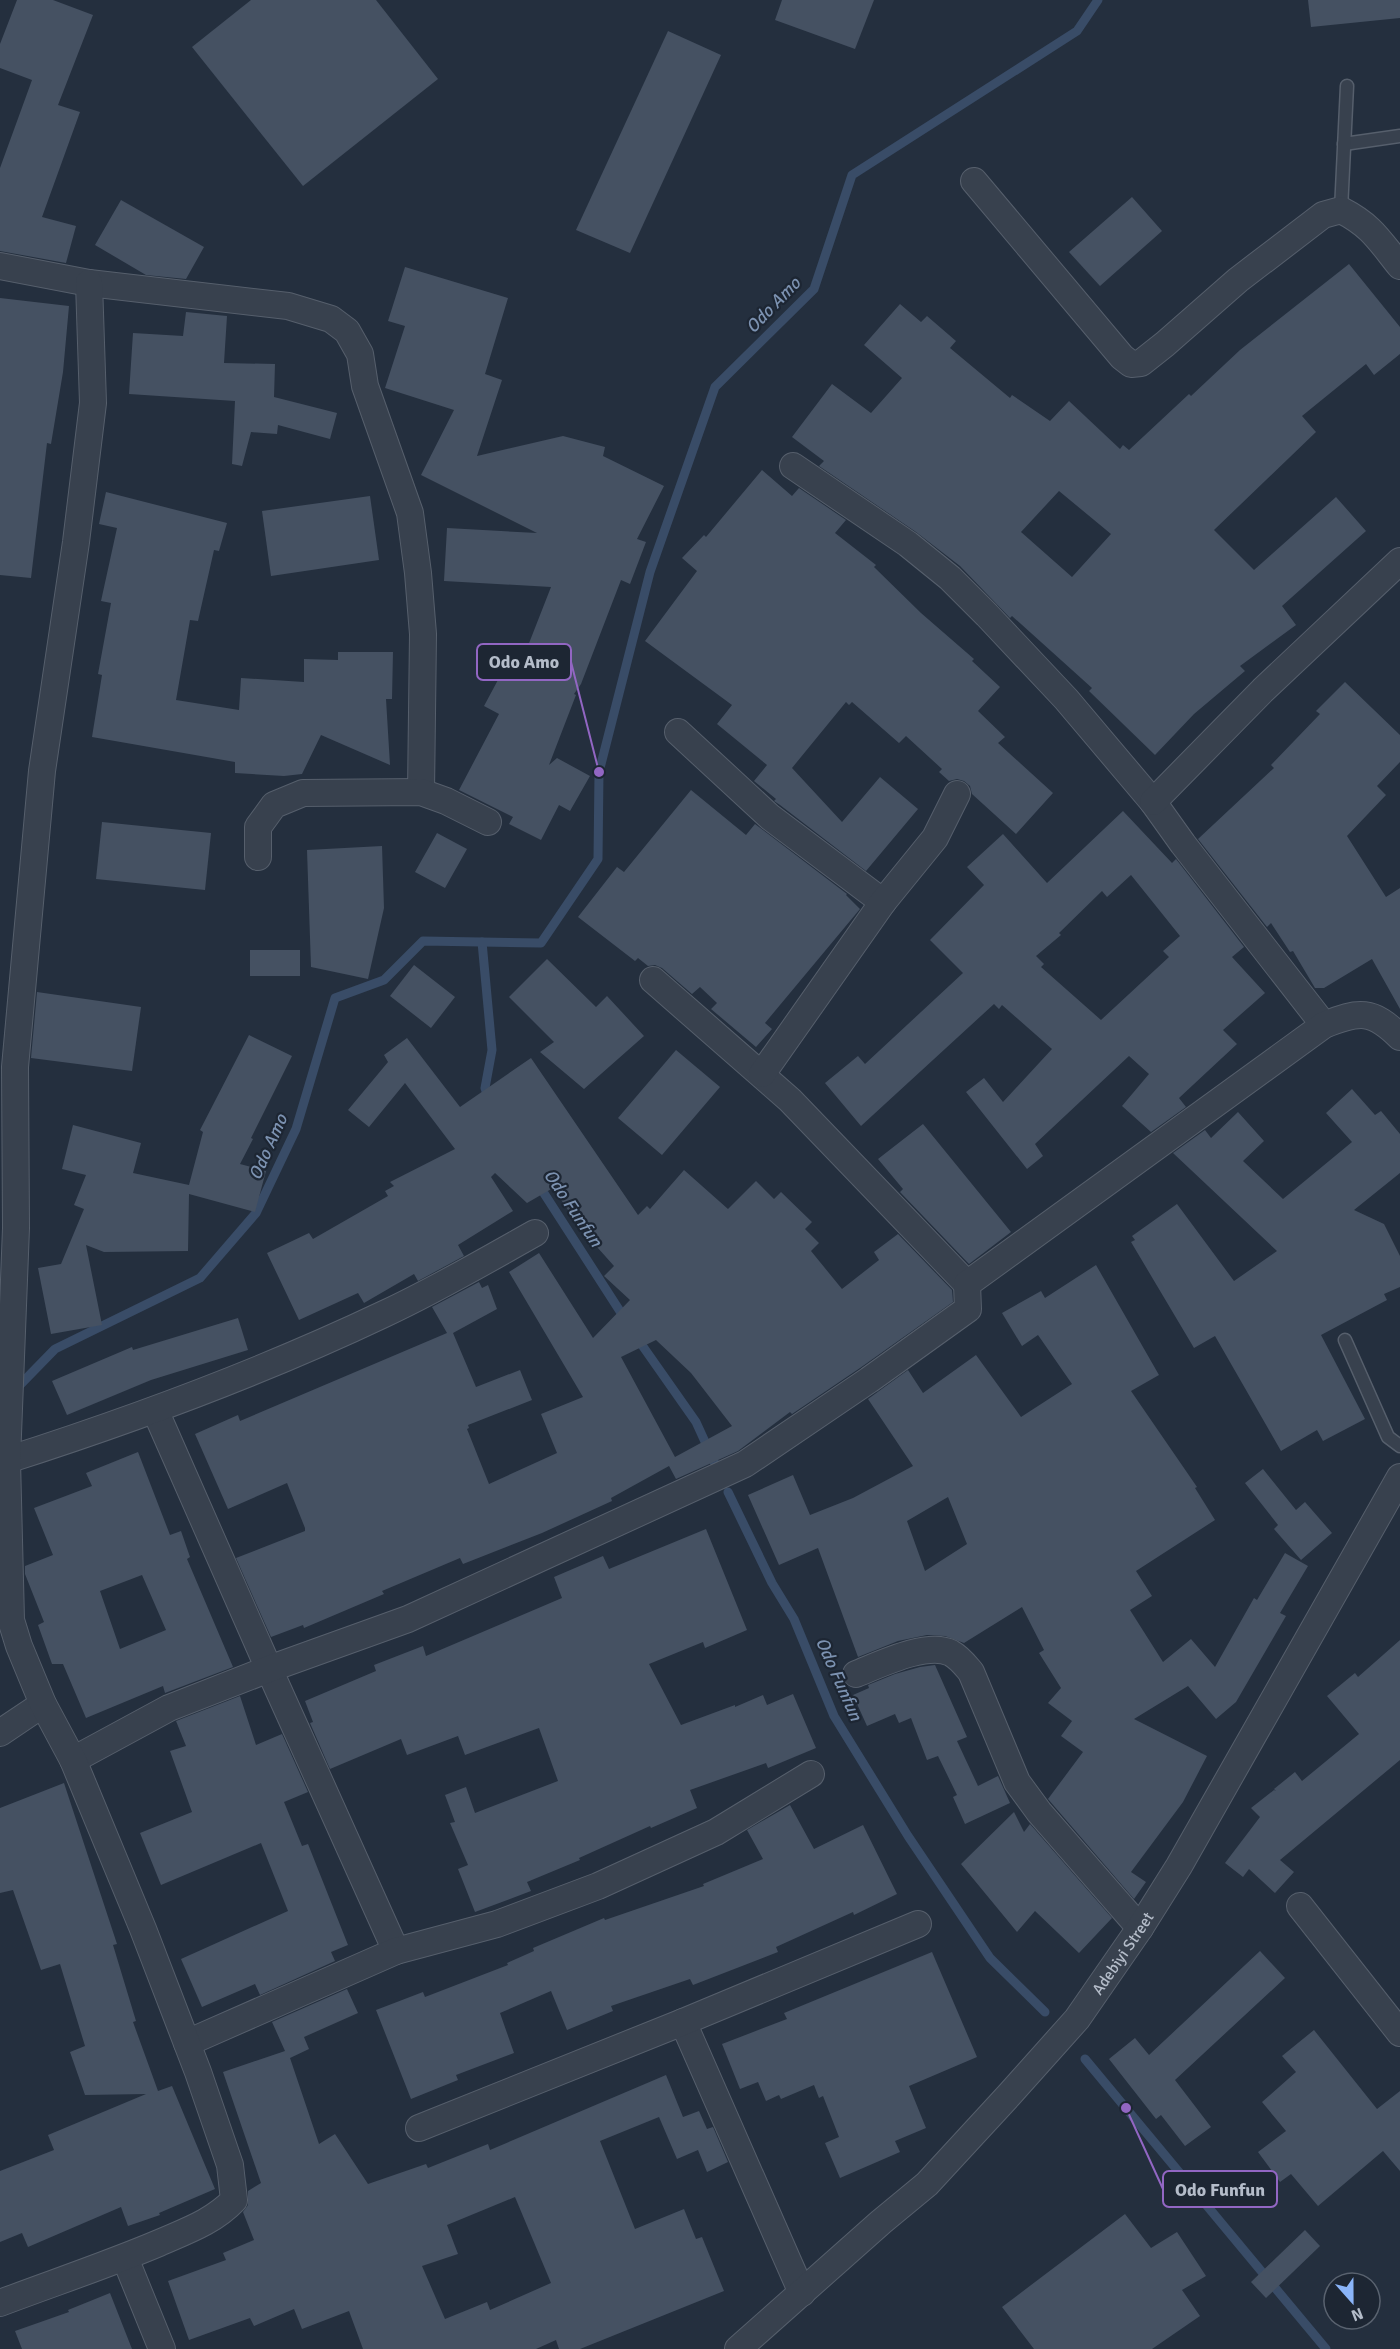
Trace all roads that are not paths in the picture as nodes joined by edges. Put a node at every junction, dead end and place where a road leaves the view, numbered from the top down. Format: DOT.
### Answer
graph roads {
  1 [pos="1347,86"];
  2 [pos="1400,136"];
  3 [pos="1344,144"];
  4 [pos="974,181"];
  5 [pos="1341,210"];
  6 [pos="0,266"];
  7 [pos="1400,266"];
  8 [pos="89,283"];
  9 [pos="793,466"];
  10 [pos="1400,561"];
  11 [pos="678,732"];
  12 [pos="422,792"];
  13 [pos="957,794"];
  14 [pos="1153,802"];
  15 [pos="488,822"];
  16 [pos="258,857"];
  17 [pos="883,902"];
  18 [pos="653,980"];
  19 [pos="1324,1025"];
  20 [pos="1400,1037"];
  21 [pos="8,1070"];
  22 [pos="762,1074"];
  23 [pos="536,1233"];
  24 [pos="967,1284"];
  25 [pos="1345,1340"];
  26 [pos="155,1410"];
  27 [pos="1400,1446"];
  28 [pos="7,1460"];
  29 [pos="1400,1477"];
  30 [pos="269,1669"];
  31 [pos="856,1674"];
  32 [pos="43,1704"];
  33 [pos="0,1733"];
  34 [pos="73,1760"];
  35 [pos="811,1774"];
  36 [pos="1300,1906"];
  37 [pos="918,1924"];
  38 [pos="1140,1928"];
  39 [pos="396,1951"];
  40 [pos="683,2022"];
  41 [pos="1400,2033"];
  42 [pos="187,2043"];
  43 [pos="419,2128"];
  44 [pos="125,2258"];
  45 [pos="802,2294"];
  46 [pos="0,2303"];
  47 [pos="162,2349"];
  48 [pos="738,2349"];
  1 -- 3 [label="lane"];
  2 -- 3 [label="lane"];
  3 -- 5 [label="lane"];
  4 -- 5 [label="street"];
  5 -- 7 [label="street"];
  6 -- 8 [label="street"];
  8 -- 12 [label="street"];
  8 -- 21 [label="street"];
  9 -- 14 [label="street"];
  10 -- 14 [label="street"];
  11 -- 17 [label="street"];
  12 -- 15 [label="street"];
  12 -- 16 [label="street"];
  13 -- 17 [label="street"];
  14 -- 19 [label="street"];
  17 -- 22 [label="street"];
  18 -- 22 [label="street"];
  19 -- 20 [label="street"];
  19 -- 24 [label="street"];
  21 -- 28 [label="street"];
  22 -- 24 [label="street"];
  23 -- 26 [label="street"];
  24 -- 30 [label="street"];
  25 -- 27 [label="lane"];
  26 -- 28 [label="street"];
  26 -- 30 [label="street"];
  28 -- 32 [label="street"];
  29 -- 38 [label="street, Adebiyi Street"];
  30 -- 34 [label="street"];
  30 -- 39 [label="street"];
  31 -- 38 [label="street"];
  32 -- 33 [label="street"];
  32 -- 34 [label="street"];
  34 -- 42 [label="street"];
  35 -- 39 [label="street"];
  36 -- 41 [label="street"];
  37 -- 40 [label="street"];
  38 -- 45 [label="street, Adebiyi Street"];
  39 -- 42 [label="street"];
  40 -- 43 [label="street"];
  40 -- 45 [label="street"];
  42 -- 44 [label="street"];
  44 -- 46 [label="street"];
  44 -- 47 [label="street"];
  45 -- 48 [label="street, Adebiyi Street"];
}
